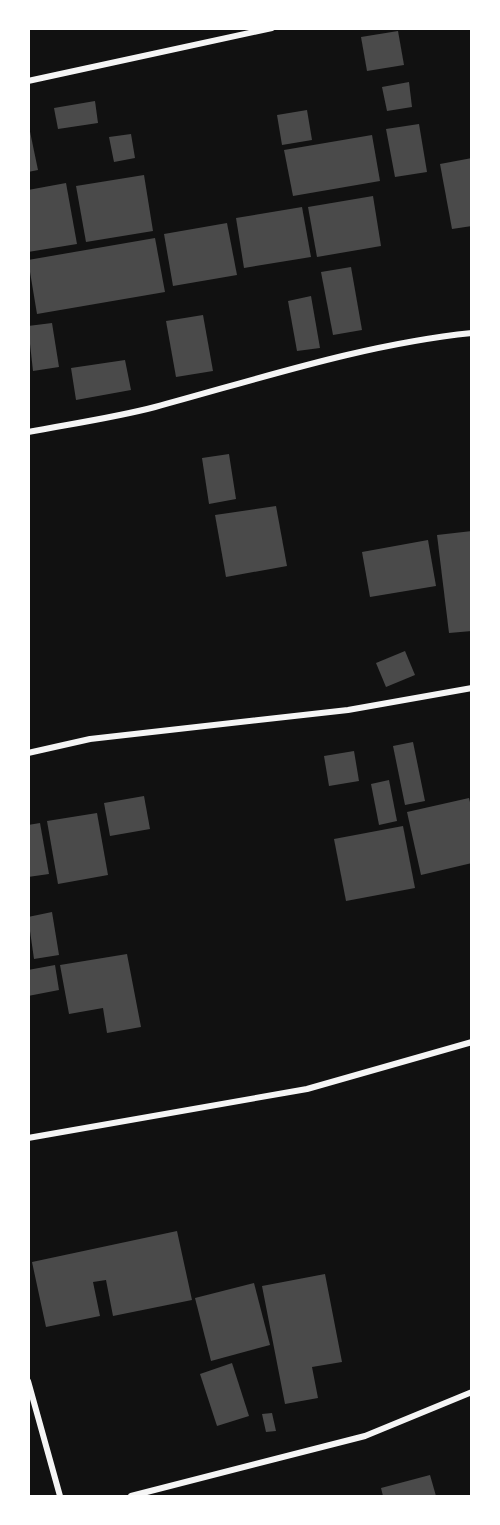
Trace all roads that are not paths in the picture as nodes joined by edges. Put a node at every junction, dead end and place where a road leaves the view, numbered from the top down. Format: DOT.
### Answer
graph roads {
  1 [pos="272,28"];
  2 [pos="28,81"];
  3 [pos="471,333"];
  4 [pos="28,432"];
  5 [pos="471,688"];
  6 [pos="28,753"];
  7 [pos="471,1042"];
  8 [pos="28,1138"];
  9 [pos="28,1381"];
  10 [pos="471,1392"];
  11 [pos="60,1497"];
  12 [pos="131,1497"];
  1 -- 2 [label="street"];
  3 -- 4 [label="street"];
  5 -- 6 [label="street"];
  7 -- 8 [label="street"];
  9 -- 11 [label="street"];
  10 -- 12 [label="street"];
}
